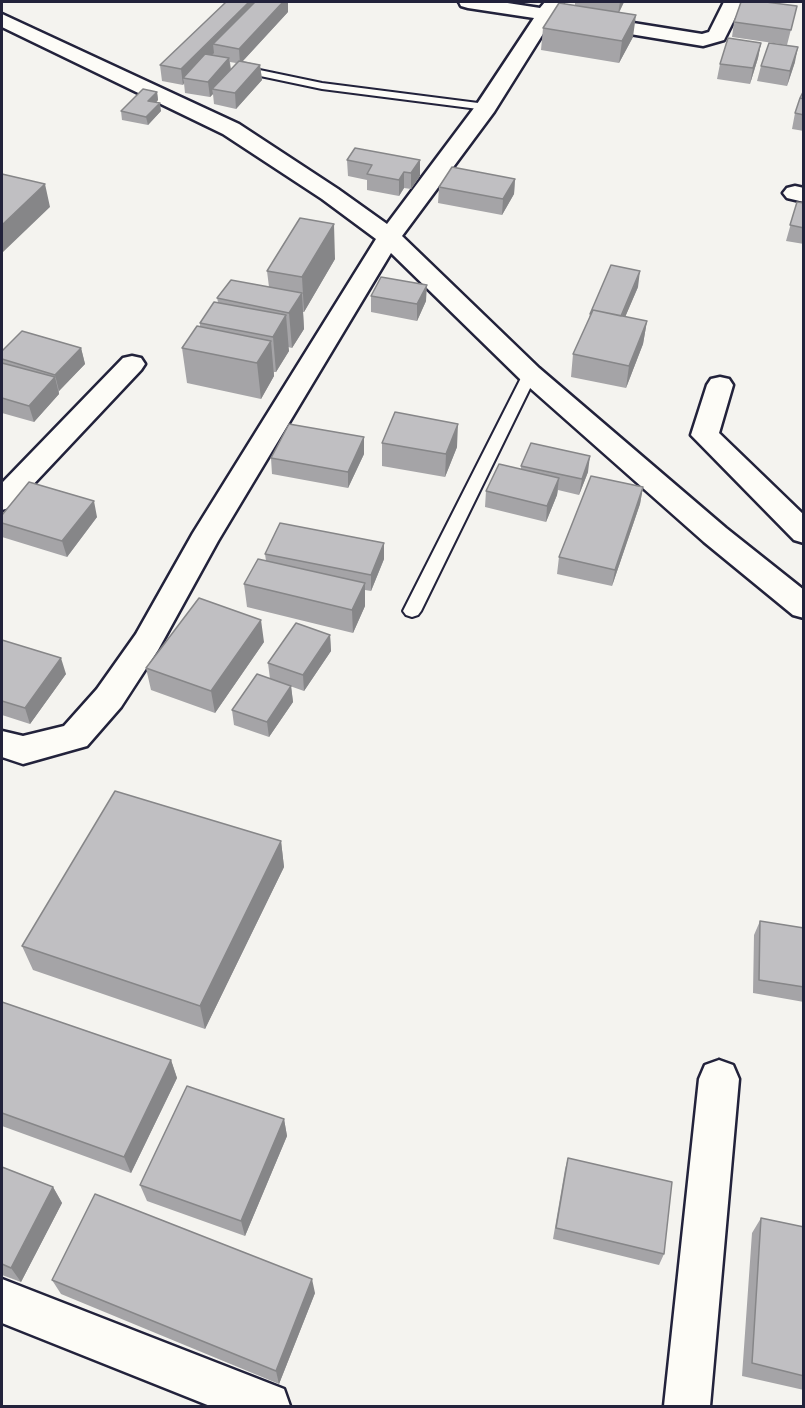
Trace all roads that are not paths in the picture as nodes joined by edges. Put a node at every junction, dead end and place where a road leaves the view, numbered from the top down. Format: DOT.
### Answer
graph roads {
  1 [pos="468,2"];
  2 [pos="733,2"];
  3 [pos="550,8"];
  4 [pos="2,20"];
  5 [pos="250,71"];
  6 [pos="486,107"];
  7 [pos="389,237"];
  8 [pos="132,364"];
  9 [pos="530,374"];
  10 [pos="720,385"];
  11 [pos="2,500"];
  12 [pos="804,533"];
  13 [pos="804,607"];
  14 [pos="412,611"];
  15 [pos="2,744"];
  16 [pos="718,1079"];
  17 [pos="2,1301"];
  18 [pos="267,1407"];
  19 [pos="687,1407"];
  1 -- 3 [label="street"];
  2 -- 3 [label="street"];
  3 -- 6 [label="street"];
  4 -- 7 [label="street"];
  5 -- 6 [label="lane"];
  6 -- 7 [label="street"];
  7 -- 9 [label="street"];
  7 -- 15 [label="street"];
  8 -- 11 [label="street"];
  9 -- 13 [label="street"];
  9 -- 14 [label="lane"];
  10 -- 12 [label="street"];
  16 -- 19 [label="street"];
  17 -- 18 [label="street"];
}
